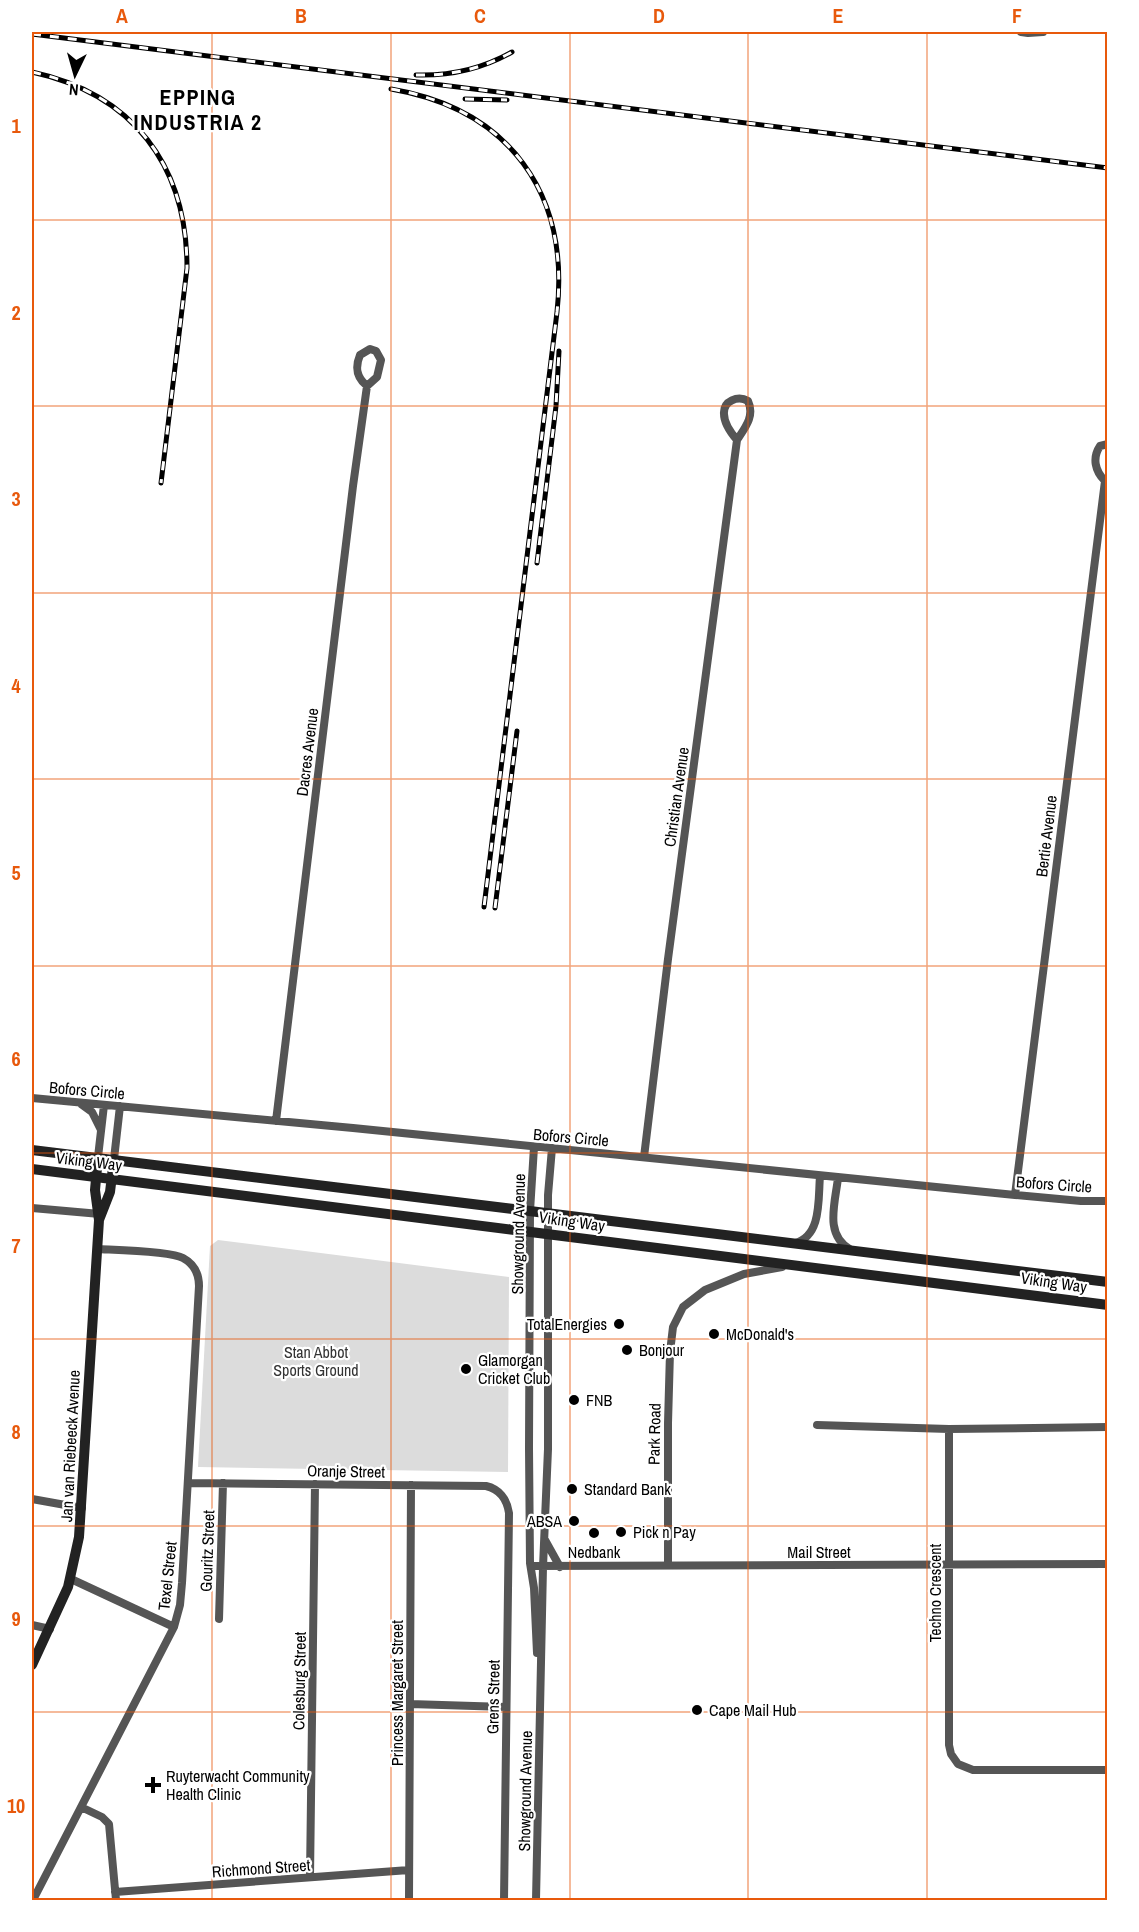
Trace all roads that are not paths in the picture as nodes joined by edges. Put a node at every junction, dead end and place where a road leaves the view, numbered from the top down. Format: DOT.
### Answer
graph roads {
  1 [pos="1021,32"];
  2 [pos="1043,32"];
  3 [pos="367,386"];
  4 [pos="737,440"];
  5 [pos="1107,444"];
  6 [pos="1106,479"];
  7 [pos="32,1098"];
  8 [pos="78,1103"];
  9 [pos="104,1105"];
  10 [pos="120,1106"];
  11 [pos="276,1121"];
  12 [pos="101,1131"];
  13 [pos="534,1147"];
  14 [pos="552,1148"];
  15 [pos="32,1150"];
  16 [pos="98,1157"];
  17 [pos="644,1157"];
  18 [pos="114,1159"];
  19 [pos="32,1169"];
  20 [pos="820,1176"];
  21 [pos="96,1177"];
  22 [pos="838,1178"];
  23 [pos="112,1179"];
  24 [pos="1015,1195"];
  25 [pos="1107,1201"];
  26 [pos="32,1208"];
  27 [pos="530,1211"];
  28 [pos="548,1213"];
  29 [pos="100,1216"];
  30 [pos="530,1231"];
  31 [pos="549,1233"];
  32 [pos="782,1244"];
  33 [pos="97,1249"];
  34 [pos="860,1254"];
  35 [pos="798,1265"];
  36 [pos="1107,1282"];
  37 [pos="1107,1305"];
  38 [pos="817,1425"];
  39 [pos="1107,1427"];
  40 [pos="949,1429"];
  41 [pos="188,1483"];
  42 [pos="223,1483"];
  43 [pos="315,1484"];
  44 [pos="411,1485"];
  45 [pos="502,1495"];
  46 [pos="32,1500"];
  47 [pos="82,1509"];
  48 [pos="544,1538"];
  49 [pos="668,1564"];
  50 [pos="949,1564"];
  51 [pos="1107,1564"];
  52 [pos="531,1566"];
  53 [pos="543,1567"];
  54 [pos="560,1567"];
  55 [pos="71,1579"];
  56 [pos="219,1619"];
  57 [pos="32,1625"];
  58 [pos="174,1628"];
  59 [pos="50,1629"];
  60 [pos="32,1665"];
  61 [pos="540,1681"];
  62 [pos="410,1704"];
  63 [pos="506,1707"];
  64 [pos="1107,1770"];
  65 [pos="81,1807"];
  66 [pos="409,1870"];
  67 [pos="310,1877"];
  68 [pos="115,1896"];
  69 [pos="33,1900"];
  70 [pos="409,1900"];
  71 [pos="504,1900"];
  72 [pos="536,1900"];
  1 -- 2 [label="street"];
  3 -- 3 [label="street"];
  3 -- 11 [label="street, Dacres Avenue"];
  4 -- 4 [label="street, Christian Avenue"];
  4 -- 17 [label="street, Christian Avenue"];
  5 -- 6 [label="street"];
  6 -- 24 [label="street, Bertie Avenue"];
  7 -- 8 [label="street, Bofors Circle"];
  8 -- 9 [label="street, Bofors Circle"];
  8 -- 12 [label="street"];
  9 -- 10 [label="street, Bofors Circle"];
  9 -- 12 [label="street, Jan van Riebeeck Avenue"];
  10 -- 11 [label="street, Bofors Circle"];
  10 -- 18 [label="street, Jan van Riebeeck Avenue"];
  11 -- 13 [label="street, Bofors Circle"];
  12 -- 16 [label="street, Jan van Riebeeck Avenue"];
  13 -- 14 [label="street, Bofors Circle"];
  13 -- 27 [label="street, Showground Avenue"];
  14 -- 17 [label="street, Bofors Circle"];
  14 -- 28 [label="street, Showground Avenue"];
  15 -- 16 [label="main road, Viking Way"];
  16 -- 18 [label="main road, Viking Way"];
  16 -- 21 [label="main road, Jan van Riebeeck Avenue"];
  17 -- 20 [label="street, Bofors Circle"];
  18 -- 23 [label="main road, Jan van Riebeeck Avenue"];
  18 -- 27 [label="main road, Viking Way"];
  19 -- 21 [label="main road, Viking Way"];
  20 -- 22 [label="street, Bofors Circle"];
  20 -- 32 [label="street"];
  21 -- 23 [label="main road, Viking Way"];
  21 -- 29 [label="main road, Jan van Riebeeck Avenue"];
  22 -- 24 [label="street, Bofors Circle"];
  22 -- 34 [label="street"];
  23 -- 29 [label="main road, Jan van Riebeeck Avenue"];
  23 -- 30 [label="main road, Viking Way"];
  24 -- 25 [label="street, Bofors Circle"];
  26 -- 29 [label="street"];
  27 -- 28 [label="main road, Viking Way"];
  27 -- 30 [label="street, Showground Avenue"];
  28 -- 31 [label="street, Showground Avenue"];
  28 -- 32 [label="main road, Viking Way"];
  29 -- 33 [label="main road, Jan van Riebeeck Avenue"];
  30 -- 31 [label="main road, Viking Way"];
  30 -- 52 [label="street, Showground Avenue"];
  31 -- 35 [label="main road, Viking Way"];
  31 -- 48 [label="street, Showground Avenue"];
  32 -- 34 [label="main road, Viking Way"];
  33 -- 41 [label="street, Texel Street"];
  33 -- 47 [label="main road, Jan van Riebeeck Avenue"];
  34 -- 36 [label="main road, Viking Way"];
  35 -- 37 [label="main road, Viking Way"];
  35 -- 49 [label="street, Park Road"];
  38 -- 40 [label="street"];
  39 -- 40 [label="street"];
  40 -- 50 [label="street, Techno Crescent"];
  41 -- 42 [label="street, Oranje Street"];
  41 -- 58 [label="street, Texel Street"];
  42 -- 43 [label="street, Oranje Street"];
  42 -- 56 [label="street, Gouritz Street"];
  43 -- 44 [label="street, Oranje Street"];
  43 -- 67 [label="street, Colesburg Street"];
  44 -- 45 [label="street, Oranje Street"];
  44 -- 62 [label="street, Princess Margaret Street"];
  45 -- 63 [label="street, Grens Street"];
  46 -- 47 [label="street"];
  47 -- 55 [label="main road, Jan van Riebeeck Avenue"];
  48 -- 53 [label="street, Showground Avenue"];
  48 -- 54 [label="street"];
  49 -- 50 [label="street, Mail Street"];
  49 -- 54 [label="street, Mail Street"];
  50 -- 51 [label="street, Mail Street"];
  50 -- 64 [label="street, Techno Crescent"];
  52 -- 53 [label="street, Mail Street"];
  52 -- 61 [label="street, Showground Avenue"];
  53 -- 54 [label="street, Mail Street"];
  53 -- 61 [label="street, Showground Avenue"];
  55 -- 58 [label="street"];
  55 -- 59 [label="main road, Jan van Riebeeck Avenue"];
  57 -- 59 [label="street"];
  58 -- 65 [label="street, Texel Street"];
  59 -- 60 [label="main road, Jan van Riebeeck Avenue"];
  61 -- 72 [label="street, Showground Avenue"];
  62 -- 63 [label="street"];
  62 -- 66 [label="street, Princess Margaret Street"];
  63 -- 71 [label="street, Grens Street"];
  65 -- 68 [label="street"];
  65 -- 69 [label="street, Texel Street"];
  66 -- 67 [label="street, Richmond Street"];
  66 -- 70 [label="street, Princess Margaret Street"];
  67 -- 68 [label="street, Richmond Street"];
}
